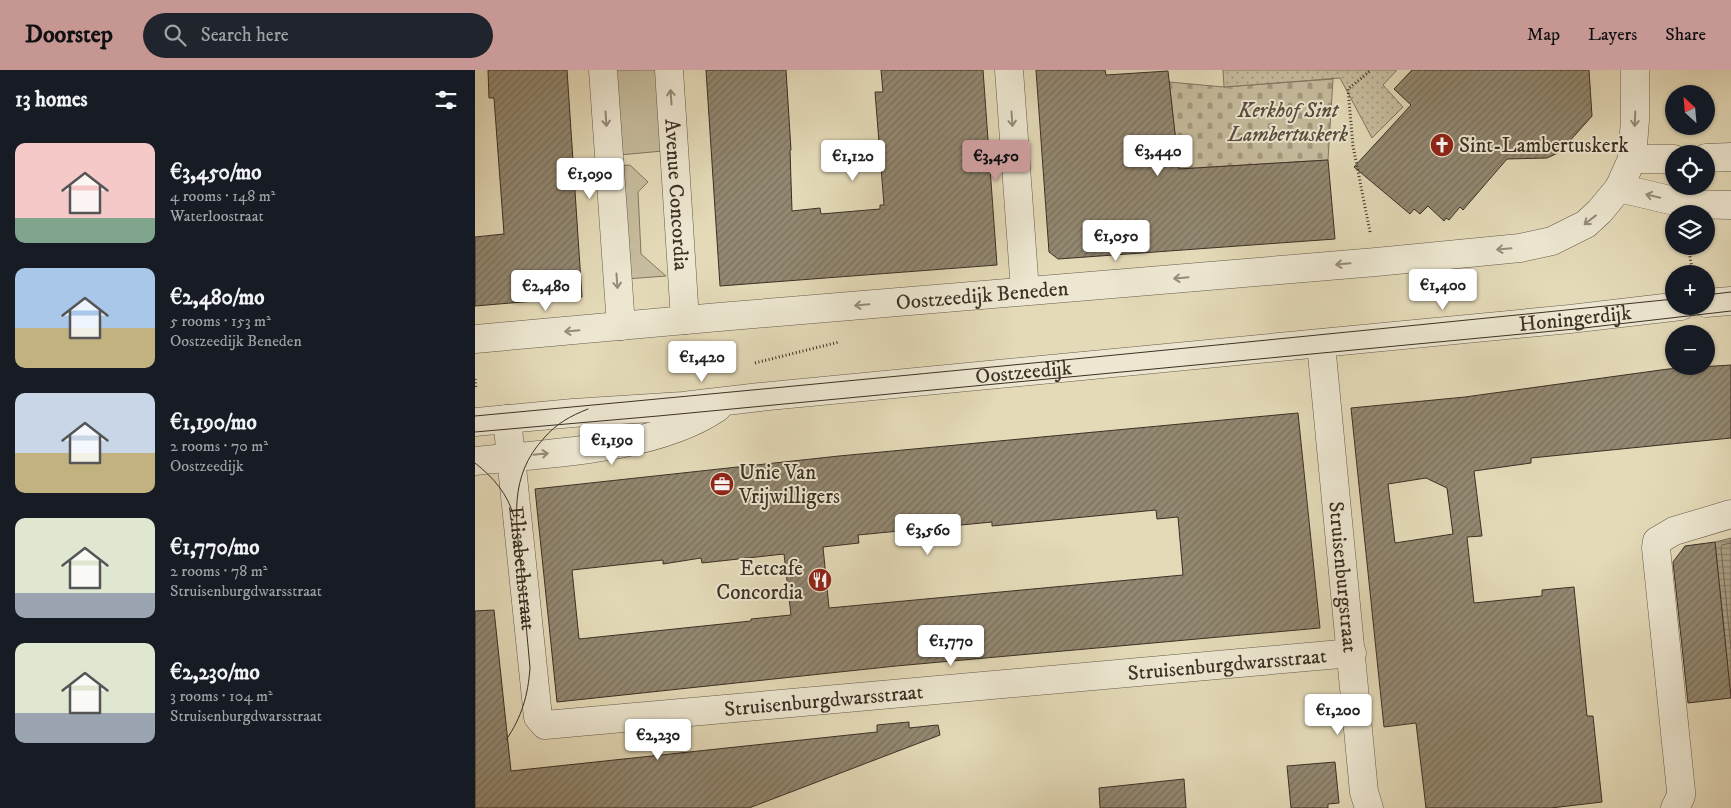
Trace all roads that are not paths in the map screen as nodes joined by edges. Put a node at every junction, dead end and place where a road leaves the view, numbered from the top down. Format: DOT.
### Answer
graph roads {
  1 [pos="603,70"];
  2 [pos="669,70"];
  3 [pos="1009,70"];
  4 [pos="1635,70"];
  5 [pos="1731,157"];
  6 [pos="1665,158"];
  7 [pos="1715,158"];
  8 [pos="1632,159"];
  9 [pos="1619,188"];
  10 [pos="1731,205"];
  11 [pos="1025,291"];
  12 [pos="1731,301"];
  13 [pos="1715,303"];
  14 [pos="1665,308"];
  15 [pos="685,320"];
  16 [pos="621,326"];
  17 [pos="475,339"];
  18 [pos="1321,344"];
  19 [pos="726,401"];
  20 [pos="507,419"];
  21 [pos="475,422"];
  22 [pos="511,457"];
  23 [pos="475,461"];
  24 [pos="1731,514"];
  25 [pos="1352,653"];
  26 [pos="538,717"];
  27 [pos="1369,808"];
  28 [pos="1675,808"];
  1 -- 16 [label="street, one-way"];
  15 -- 2 [label="street, Avenue Concordia, one-way"];
  3 -- 11 [label="street, one-way"];
  4 -- 8 [label="street, Oostzeedijk Beneden, one-way"];
  5 -- 7 [label="street"];
  6 -- 8 [label="street"];
  8 -- 9 [label="street, Oostzeedijk Beneden"];
  10 -- 9 [label="street, one-way"];
  9 -- 11 [label="street, Oostzeedijk Beneden, one-way"];
  11 -- 15 [label="street, Oostzeedijk Beneden, one-way"];
  12 -- 13 [label="street"];
  14 -- 18 [label="street, Honingerdijk"];
  15 -- 16 [label="street, Oostzeedijk Beneden"];
  16 -- 17 [label="street, Oostzeedijk Beneden, one-way"];
  18 -- 19 [label="street, Oostzeedijk"];
  18 -- 25 [label="street, Struisenburgstraat"];
  19 -- 20 [label="street, Oostzeedijk"];
  22 -- 19 [label="street, Oostzeedijk, one-way"];
  20 -- 21 [label="street, Oostzeedijk"];
  20 -- 22 [label="street, Elisabethstraat"];
  22 -- 23 [label="street, Oostzeedijk"];
  22 -- 26 [label="street, Elisabethstraat"];
  24 -- 28 [label="street"];
  25 -- 26 [label="street, Struisenburgdwarsstraat"];
  25 -- 27 [label="street, Struisenburgstraat"];
}
